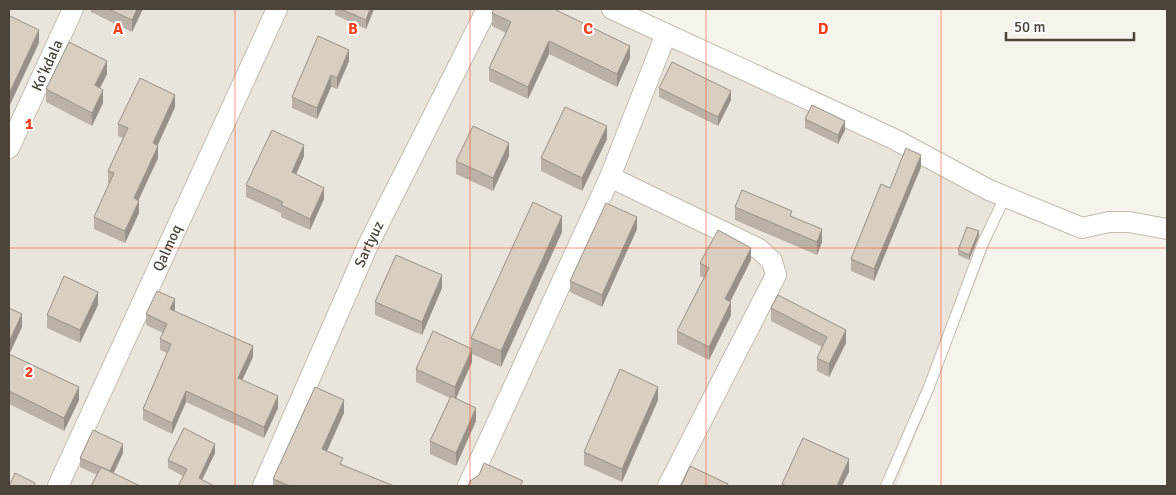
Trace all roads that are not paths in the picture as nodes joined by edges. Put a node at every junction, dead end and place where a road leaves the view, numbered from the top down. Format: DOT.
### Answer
graph roads {
  1 [pos="73,9"];
  2 [pos="277,9"];
  3 [pos="487,9"];
  4 [pos="612,9"];
  5 [pos="666,34"];
  6 [pos="9,148"];
  7 [pos="610,177"];
  8 [pos="1005,197"];
  9 [pos="1167,229"];
  10 [pos="58,486"];
  11 [pos="264,486"];
  12 [pos="468,486"];
  13 [pos="668,486"];
  14 [pos="886,486"];
  1 -- 6 [label="street, Ko'kdala"];
  2 -- 10 [label="street, Qalmoq"];
  3 -- 11 [label="street, Sartyuz"];
  4 -- 5 [label="street"];
  5 -- 7 [label="street"];
  5 -- 8 [label="street"];
  7 -- 12 [label="street"];
  7 -- 13 [label="street"];
  8 -- 9 [label="street"];
  8 -- 14 [label="lane"];
}
